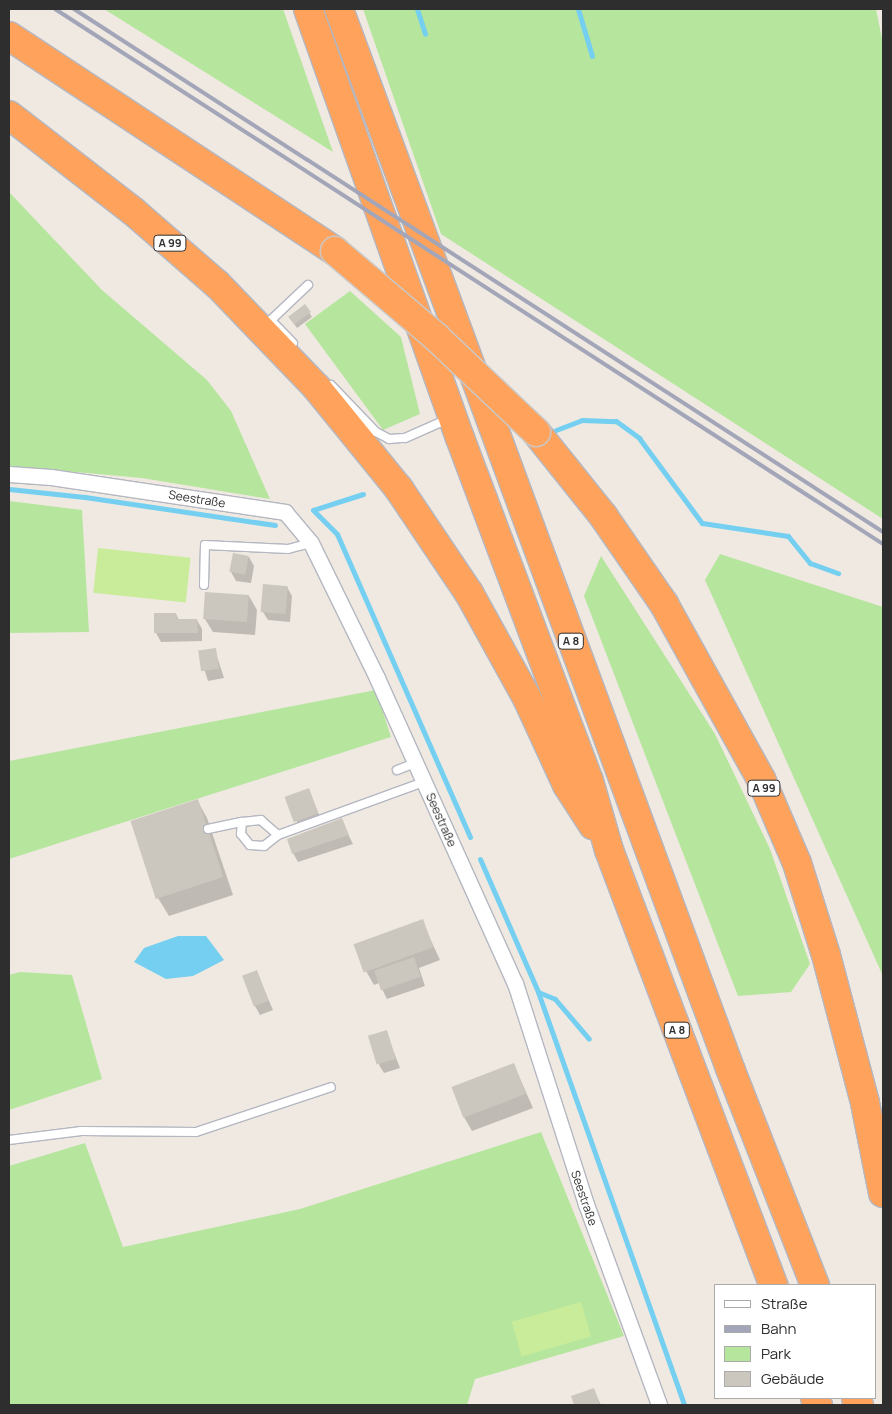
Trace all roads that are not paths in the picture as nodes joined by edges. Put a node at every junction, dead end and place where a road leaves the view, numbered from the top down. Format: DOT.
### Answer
graph roads {
  1 [pos="308,9"];
  2 [pos="339,9"];
  3 [pos="9,36"];
  4 [pos="9,115"];
  5 [pos="308,285"];
  6 [pos="298,349"];
  7 [pos="325,378"];
  8 [pos="452,417"];
  9 [pos="9,474"];
  10 [pos="311,543"];
  11 [pos="204,585"];
  12 [pos="415,763"];
  13 [pos="397,770"];
  14 [pos="424,782"];
  15 [pos="242,822"];
  16 [pos="208,829"];
  17 [pos="278,835"];
  18 [pos="609,850"];
  19 [pos="332,1087"];
  20 [pos="9,1140"];
  21 [pos="883,1193"];
  22 [pos="773,1284"];
  23 [pos="815,1284"];
  24 [pos="659,1405"];
  1 -- 8 [label="highway, A 8"];
  2 -- 23 [label="highway, A 8"];
  3 -- 21 [label="highway, A 99, bridge"];
  4 -- 18 [label="highway, A 99"];
  5 -- 6 [label="lane"];
  7 -- 8 [label="lane"];
  8 -- 18 [label="highway, A 8"];
  9 -- 10 [label="street, Seestraße"];
  10 -- 11 [label="lane"];
  10 -- 12 [label="street, Seestraße"];
  12 -- 13 [label="lane"];
  12 -- 14 [label="street, Seestraße"];
  14 -- 17 [label="lane"];
  14 -- 24 [label="street, Seestraße"];
  15 -- 16 [label="lane"];
  15 -- 17 [label="lane"];
  15 -- 17 [label="lane"];
  18 -- 22 [label="highway, A 8"];
  19 -- 20 [label="lane"];
}
